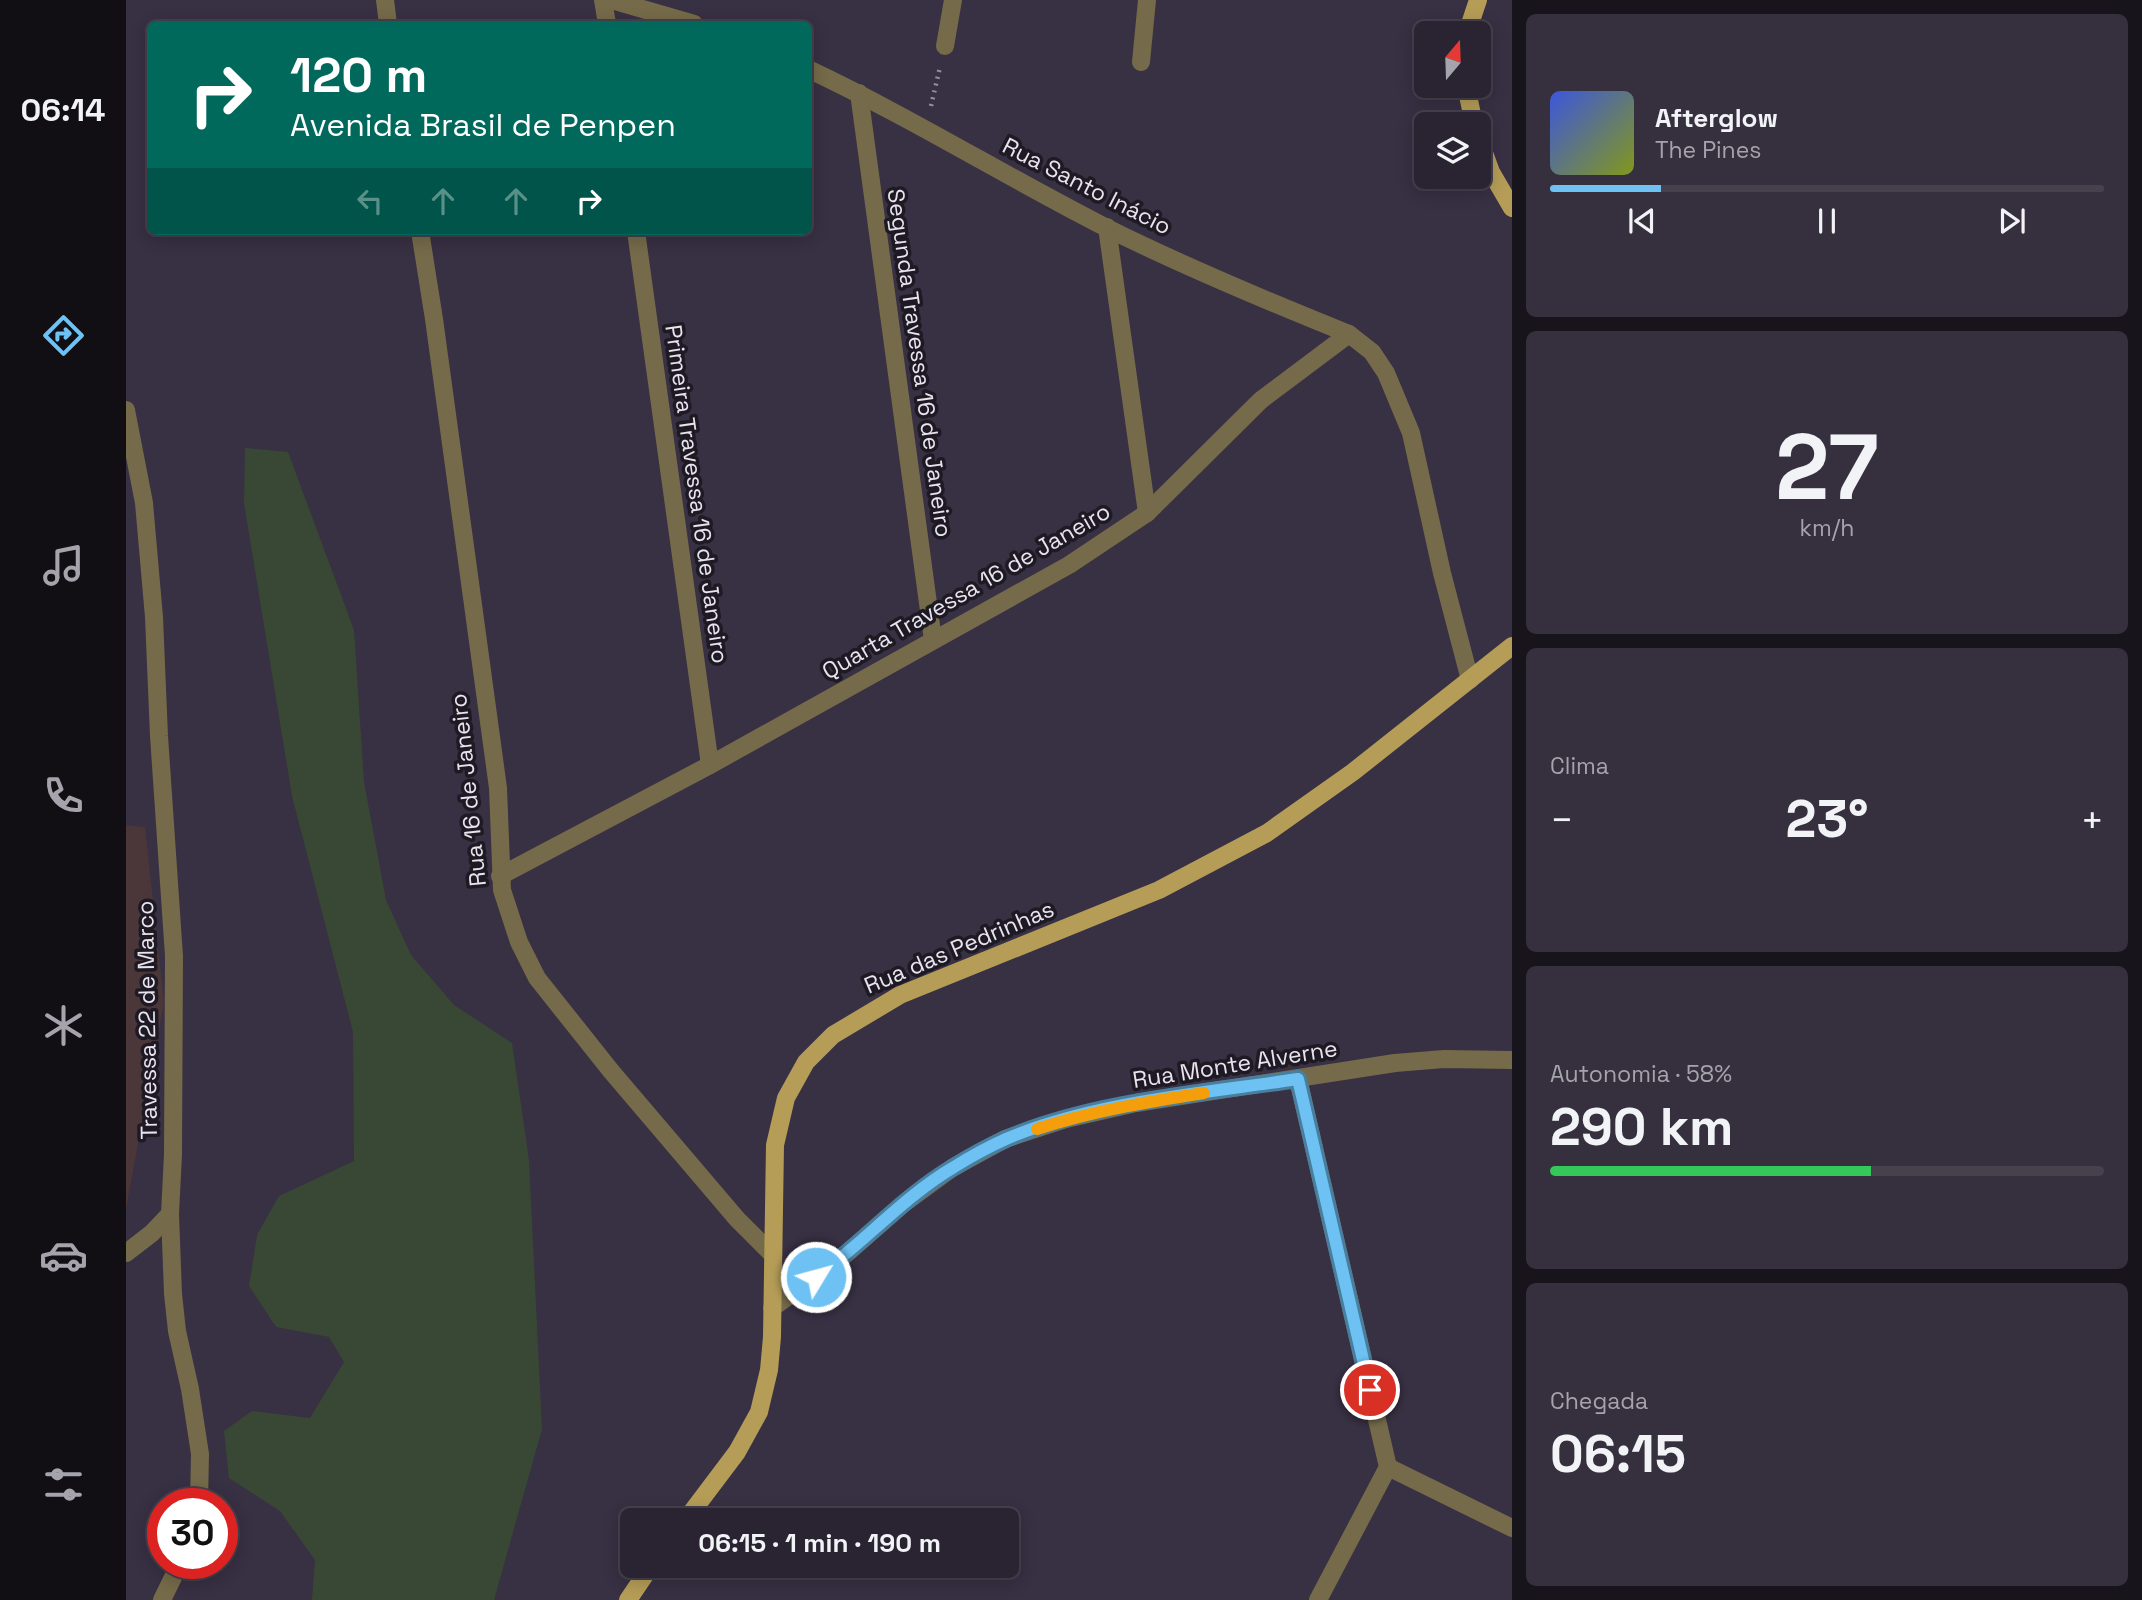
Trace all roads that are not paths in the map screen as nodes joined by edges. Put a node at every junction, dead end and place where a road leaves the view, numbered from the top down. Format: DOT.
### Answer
graph roads {
  1 [pos="385,0"];
  2 [pos="603,0"];
  3 [pos="612,0"];
  4 [pos="953,0"];
  5 [pos="1147,0"];
  6 [pos="1478,0"];
  7 [pos="388,21"];
  8 [pos="606,21"];
  9 [pos="684,21"];
  10 [pos="1470,21"];
  11 [pos="945,46"];
  12 [pos="1141,62"];
  13 [pos="812,71"];
  14 [pos="859,93"];
  15 [pos="1491,172"];
  16 [pos="1512,208"];
  17 [pos="1107,228"];
  18 [pos="421,235"];
  19 [pos="637,235"];
  20 [pos="1349,334"];
  21 [pos="126,410"];
  22 [pos="1147,513"];
  23 [pos="933,640"];
  24 [pos="1512,646"];
  25 [pos="1470,680"];
  26 [pos="710,765"];
  27 [pos="500,876"];
  28 [pos="1512,1060"];
  29 [pos="1298,1079"];
  30 [pos="170,1214"];
  31 [pos="126,1253"];
  32 [pos="772,1254"];
  33 [pos="772,1308"];
  34 [pos="1388,1467"];
  35 [pos="199,1488"];
  36 [pos="695,1508"];
  37 [pos="1512,1528"];
  38 [pos="643,1578"];
  39 [pos="172,1579"];
  40 [pos="162,1600"];
  41 [pos="628,1600"];
  42 [pos="1318,1600"];
  1 -- 7 [label="street"];
  2 -- 8 [label="street"];
  3 -- 9 [label="street"];
  4 -- 11 [label="street"];
  5 -- 12 [label="street"];
  6 -- 10 [label="main road"];
  13 -- 14 [label="street, Rua Santo Inácio"];
  14 -- 17 [label="street, Rua Santo Inácio"];
  14 -- 23 [label="street, Segunda Travessa 16 de Janeiro"];
  15 -- 16 [label="main road"];
  17 -- 20 [label="street, Rua Santo Inácio"];
  17 -- 22 [label="street"];
  18 -- 27 [label="street, Rua 16 de Janeiro"];
  19 -- 26 [label="street, Primeira Travessa 16 de Janeiro"];
  20 -- 22 [label="street, Quarta Travessa 16 de Janeiro"];
  20 -- 25 [label="street"];
  21 -- 30 [label="street, Travessa 22 de Marco"];
  22 -- 23 [label="street, Quarta Travessa 16 de Janeiro"];
  23 -- 26 [label="street, Quarta Travessa 16 de Janeiro"];
  24 -- 25 [label="main road, Rua das Pedrinhas"];
  25 -- 32 [label="main road, Rua das Pedrinhas"];
  26 -- 27 [label="street, Quarta Travessa 16 de Janeiro"];
  27 -- 32 [label="street, Rua 16 de Janeiro"];
  28 -- 29 [label="street, Rua Monte Alverne"];
  29 -- 33 [label="street, Rua Monte Alverne"];
  29 -- 34 [label="street"];
  30 -- 31 [label="street"];
  30 -- 35 [label="street, Travessa 22 de Marco"];
  32 -- 33 [label="main road, Rua das Pedrinhas"];
  33 -- 36 [label="main road, Rua das Pedrinhas"];
  34 -- 37 [label="street"];
  34 -- 42 [label="street"];
  38 -- 41 [label="main road"];
  39 -- 40 [label="street"];
}
